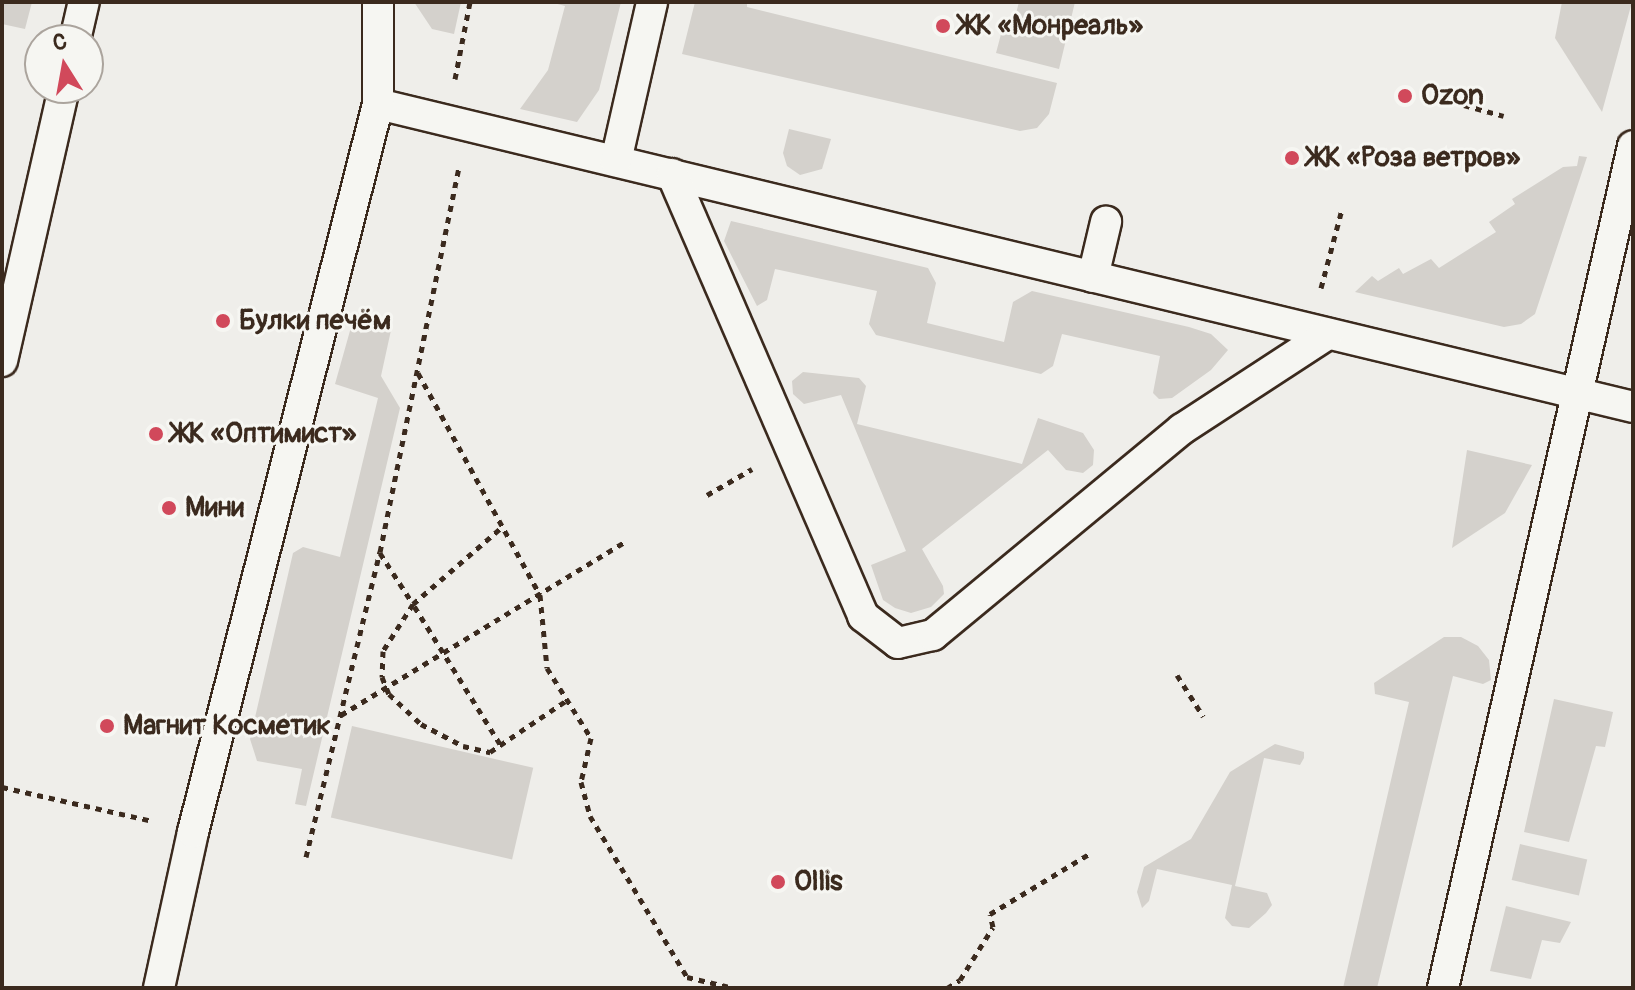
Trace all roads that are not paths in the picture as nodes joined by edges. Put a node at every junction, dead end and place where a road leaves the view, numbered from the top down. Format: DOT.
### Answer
graph roads {
  1 [pos="84,2"];
  2 [pos="378,2"];
  3 [pos="652,2"];
  4 [pos="79,24"];
  5 [pos="60,104"];
  6 [pos="378,104"];
  7 [pos="1633,146"];
  8 [pos="616,161"];
  9 [pos="672,174"];
  10 [pos="1106,222"];
  11 [pos="1093,277"];
  12 [pos="1328,334"];
  13 [pos="2,361"];
  14 [pos="1577,394"];
  15 [pos="1633,407"];
  16 [pos="159,988"];
  17 [pos="1443,988"];
  1 -- 4 [label="lane"];
  2 -- 6 [label="lane"];
  3 -- 8 [label="lane"];
  5 -- 13 [label="lane"];
  6 -- 8 [label="lane"];
  6 -- 16 [label="lane"];
  7 -- 14 [label="lane"];
  8 -- 9 [label="lane"];
  9 -- 11 [label="lane"];
  9 -- 12 [label="lane"];
  10 -- 11 [label="lane"];
  11 -- 12 [label="lane"];
  12 -- 14 [label="lane"];
  14 -- 15 [label="lane"];
  14 -- 17 [label="lane"];
}
